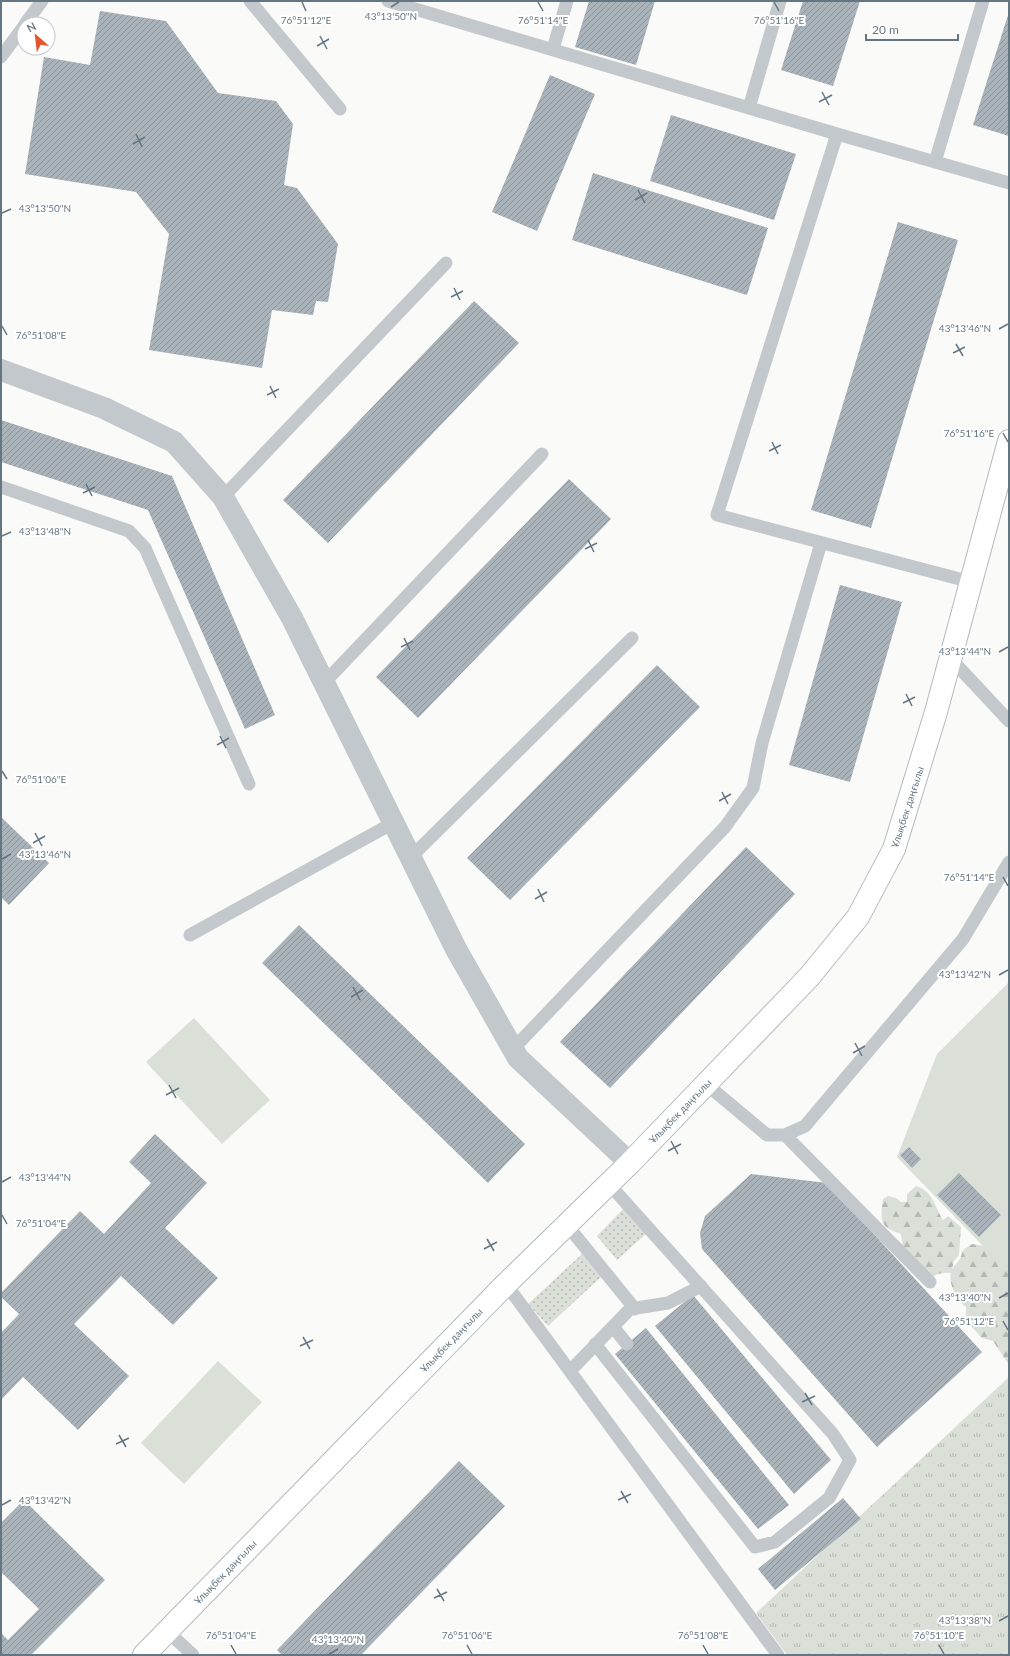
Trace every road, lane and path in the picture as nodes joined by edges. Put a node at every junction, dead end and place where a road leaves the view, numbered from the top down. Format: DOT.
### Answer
graph roads {
  1 [pos="42,1"];
  2 [pos="250,1"];
  3 [pos="388,1"];
  4 [pos="567,1"];
  5 [pos="780,1"];
  6 [pos="983,1"];
  7 [pos="31,16"];
  8 [pos="16,37"];
  9 [pos="552,49"];
  10 [pos="1,58"];
  11 [pos="749,108"];
  12 [pos="340,109"];
  13 [pos="837,134"];
  14 [pos="935,162"];
  15 [pos="1009,183"];
  16 [pos="446,263"];
  17 [pos="1,370"];
  18 [pos="1009,441"];
  19 [pos="542,454"];
  20 [pos="1,487"];
  21 [pos="223,497"];
  22 [pos="821,543"];
  23 [pos="971,582"];
  24 [pos="632,638"];
  25 [pos="951,659"];
  26 [pos="324,683"];
  27 [pos="1009,721"];
  28 [pos="249,784"];
  29 [pos="393,823"];
  30 [pos="410,858"];
  31 [pos="1009,862"];
  32 [pos="190,935"];
  33 [pos="513,1049"];
  34 [pos="706,1084"];
  35 [pos="785,1135"];
  36 [pos="630,1163"];
  37 [pos="609,1184"];
  38 [pos="567,1225"];
  39 [pos="930,1282"];
  40 [pos="506,1284"];
  41 [pos="700,1286"];
  42 [pos="636,1309"];
  43 [pos="613,1327"];
  44 [pos="595,1344"];
  45 [pos="627,1344"];
  46 [pos="570,1371"];
  47 [pos="167,1631"];
  48 [pos="144,1655"];
  49 [pos="193,1655"];
  50 [pos="778,1655"];
  1 -- 7 [label="lane"];
  2 -- 12 [label="lane"];
  3 -- 9 [label="lane"];
  4 -- 9 [label="lane"];
  5 -- 11 [label="lane"];
  6 -- 14 [label="lane"];
  8 -- 10 [label="lane"];
  9 -- 11 [label="lane"];
  11 -- 13 [label="lane"];
  13 -- 14 [label="lane"];
  13 -- 22 [label="lane"];
  14 -- 15 [label="lane"];
  16 -- 21 [label="lane"];
  17 -- 21 [label="street"];
  18 -- 23 [label="street, Ұлықбек даңғылы"];
  19 -- 26 [label="lane"];
  20 -- 28 [label="lane"];
  21 -- 26 [label="street"];
  22 -- 23 [label="lane"];
  22 -- 33 [label="lane"];
  23 -- 25 [label="street, Ұлықбек даңғылы"];
  24 -- 30 [label="lane"];
  25 -- 27 [label="lane"];
  25 -- 34 [label="street, Ұлықбек даңғылы"];
  26 -- 29 [label="street"];
  29 -- 30 [label="street"];
  29 -- 32 [label="lane"];
  30 -- 33 [label="street"];
  31 -- 35 [label="lane"];
  33 -- 36 [label="street"];
  34 -- 35 [label="lane"];
  34 -- 36 [label="street, Ұлықбек даңғылы"];
  35 -- 39 [label="lane"];
  36 -- 37 [label="street, Ұлықбек даңғылы"];
  37 -- 38 [label="street, Ұлықбек даңғылы"];
  37 -- 41 [label="lane"];
  38 -- 40 [label="street, Ұлықбек даңғылы"];
  38 -- 42 [label="lane"];
  40 -- 46 [label="lane"];
  40 -- 47 [label="street, Ұлықбек даңғылы"];
  41 -- 42 [label="lane"];
  41 -- 44 [label="lane"];
  42 -- 43 [label="lane"];
  43 -- 44 [label="lane"];
  43 -- 45 [label="lane"];
  44 -- 46 [label="lane"];
  46 -- 50 [label="lane"];
  47 -- 48 [label="street, Ұлықбек даңғылы"];
  47 -- 49 [label="lane"];
}
